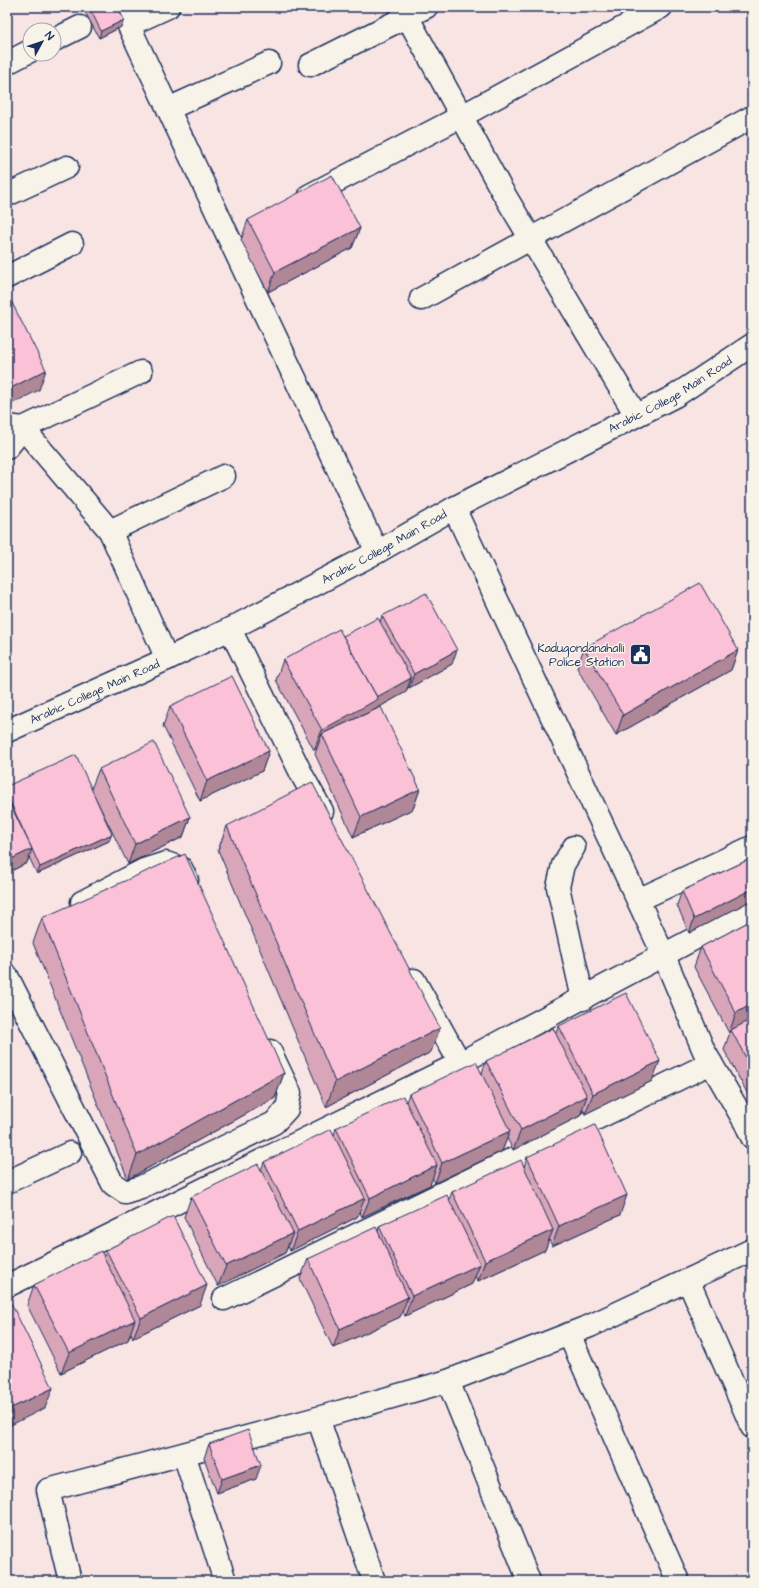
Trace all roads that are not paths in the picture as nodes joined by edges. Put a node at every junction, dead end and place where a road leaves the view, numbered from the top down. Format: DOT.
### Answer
graph roads {
  1 [pos="168,7"];
  2 [pos="661,7"];
  3 [pos="412,10"];
  4 [pos="124,16"];
  5 [pos="80,27"];
  6 [pos="62,36"];
  7 [pos="22,55"];
  8 [pos="7,63"];
  9 [pos="269,64"];
  10 [pos="310,65"];
  11 [pos="168,109"];
  12 [pos="462,116"];
  13 [pos="752,117"];
  14 [pos="67,167"];
  15 [pos="7,195"];
  16 [pos="291,206"];
  17 [pos="250,228"];
  18 [pos="531,238"];
  19 [pos="230,240"];
  20 [pos="72,244"];
  21 [pos="7,277"];
  22 [pos="421,299"];
  23 [pos="752,344"];
  24 [pos="141,372"];
  25 [pos="636,415"];
  26 [pos="15,427"];
  27 [pos="7,448"];
  28 [pos="224,476"];
  29 [pos="454,508"];
  30 [pos="110,531"];
  31 [pos="376,552"];
  32 [pos="230,629"];
  33 [pos="167,659"];
  34 [pos="7,730"];
  35 [pos="330,826"];
  36 [pos="574,847"];
  37 [pos="752,847"];
  38 [pos="194,896"];
  39 [pos="638,900"];
  40 [pos="82,902"];
  41 [pos="752,908"];
  42 [pos="664,956"];
  43 [pos="406,965"];
  44 [pos="7,976"];
  45 [pos="583,999"];
  46 [pos="262,1036"];
  47 [pos="460,1063"];
  48 [pos="711,1063"];
  49 [pos="752,1137"];
  50 [pos="70,1153"];
  51 [pos="7,1182"];
  52 [pos="752,1250"];
  53 [pos="688,1280"];
  54 [pos="7,1286"];
  55 [pos="224,1299"];
  56 [pos="569,1334"];
  57 [pos="448,1381"];
  58 [pos="318,1418"];
  59 [pos="752,1427"];
  60 [pos="184,1454"];
  61 [pos="70,1581"];
  62 [pos="225,1581"];
  63 [pos="374,1581"];
  64 [pos="529,1581"];
  65 [pos="678,1581"];
  1 -- 4 [label="street"];
  2 -- 12 [label="street"];
  3 -- 10 [label="street"];
  3 -- 12 [label="street"];
  4 -- 11 [label="street"];
  5 -- 6 [label="street"];
  7 -- 8 [label="street"];
  9 -- 11 [label="street"];
  11 -- 19 [label="street"];
  12 -- 16 [label="street"];
  12 -- 18 [label="street"];
  13 -- 18 [label="street"];
  14 -- 15 [label="street"];
  17 -- 19 [label="street"];
  18 -- 22 [label="street"];
  18 -- 25 [label="street"];
  19 -- 31 [label="street"];
  20 -- 21 [label="street"];
  23 -- 25 [label="street, Arabic College Main Road"];
  24 -- 26 [label="street"];
  25 -- 29 [label="street, Arabic College Main Road"];
  26 -- 27 [label="street"];
  26 -- 30 [label="street"];
  28 -- 30 [label="street"];
  29 -- 31 [label="street, Arabic College Main Road"];
  29 -- 39 [label="street"];
  30 -- 33 [label="street"];
  31 -- 32 [label="street, Arabic College Main Road"];
  32 -- 33 [label="street, Arabic College Main Road"];
  32 -- 35 [label="street"];
  33 -- 34 [label="street, Arabic College Main Road"];
  36 -- 45 [label="street"];
  37 -- 39 [label="street"];
  38 -- 40 [label="street"];
  39 -- 42 [label="street"];
  41 -- 42 [label="street"];
  42 -- 45 [label="street"];
  42 -- 48 [label="street"];
  43 -- 47 [label="street"];
  44 -- 46 [label="street"];
  45 -- 47 [label="street"];
  47 -- 54 [label="street"];
  48 -- 49 [label="street"];
  48 -- 55 [label="street"];
  50 -- 51 [label="street"];
  52 -- 53 [label="street"];
  53 -- 56 [label="street"];
  53 -- 59 [label="street"];
  56 -- 57 [label="street"];
  56 -- 65 [label="street"];
  57 -- 58 [label="street"];
  57 -- 64 [label="street"];
  58 -- 60 [label="street"];
  58 -- 63 [label="street"];
  60 -- 61 [label="street"];
  60 -- 62 [label="street"];
}
